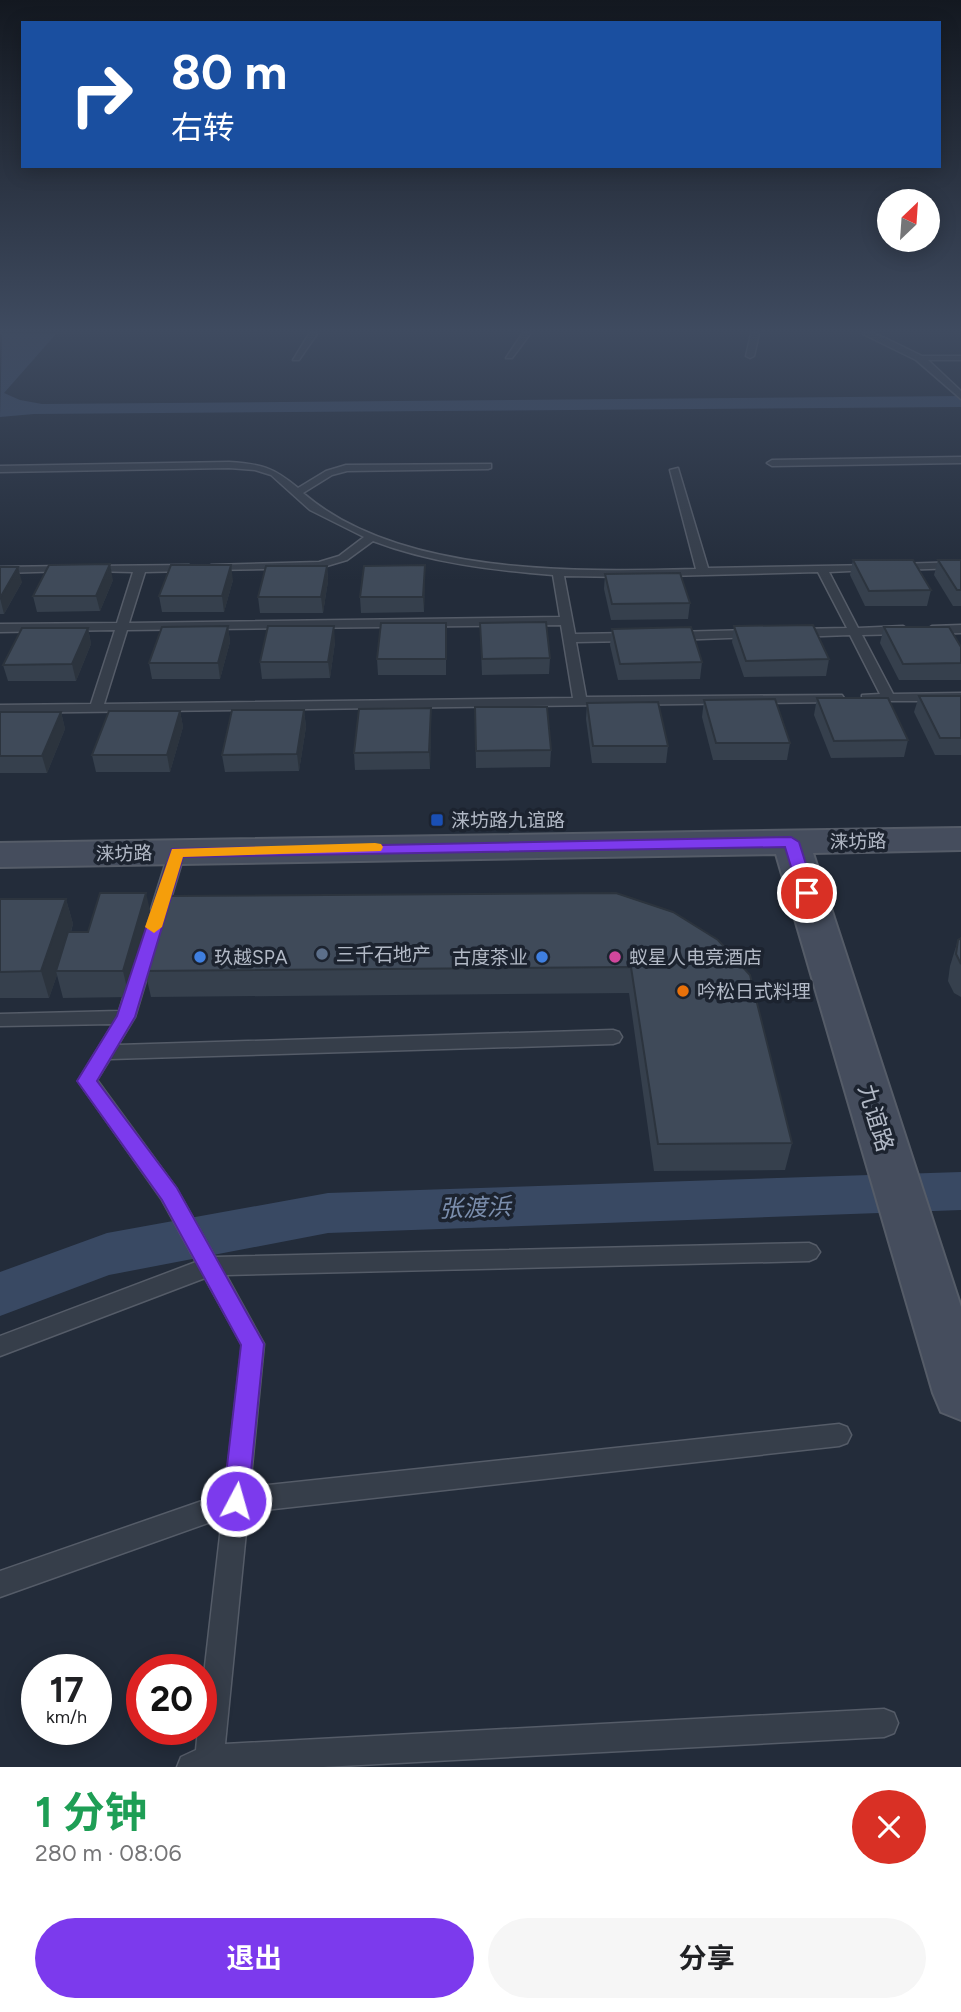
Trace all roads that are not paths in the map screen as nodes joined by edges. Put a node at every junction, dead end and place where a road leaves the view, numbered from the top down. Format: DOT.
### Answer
graph roads {
  1 [pos="961,460"];
  2 [pos="772,463"];
  3 [pos="488,466"];
  4 [pos="0,469"];
  5 [pos="675,470"];
  6 [pos="297,493"];
  7 [pos="371,537"];
  8 [pos="961,565"];
  9 [pos="140,569"];
  10 [pos="822,569"];
  11 [pos="0,570"];
  12 [pos="558,572"];
  13 [pos="703,572"];
  14 [pos="566,621"];
  15 [pos="122,626"];
  16 [pos="0,628"];
  17 [pos="961,629"];
  18 [pos="855,632"];
  19 [pos="787,633"];
  20 [pos="760,634"];
  21 [pos="664,636"];
  22 [pos="637,637"];
  23 [pos="569,638"];
  24 [pos="961,697"];
  25 [pos="889,698"];
  26 [pos="580,702"];
  27 [pos="96,708"];
  28 [pos="0,709"];
  29 [pos="961,839"];
  30 [pos="791,842"];
  31 [pos="177,852"];
  32 [pos="0,855"];
  33 [pos="126,1017"];
  34 [pos="0,1020"];
  35 [pos="613,1037"];
  36 [pos="105,1052"];
  37 [pos="809,1252"];
  38 [pos="210,1266"];
  39 [pos="0,1346"];
  40 [pos="961,1393"];
  41 [pos="839,1435"];
  42 [pos="236,1501"];
  43 [pos="0,1584"];
  44 [pos="884,1723"];
  45 [pos="202,1764"];
  1 -- 2 [label="lane"];
  3 -- 6 [label="lane"];
  4 -- 6 [label="lane"];
  5 -- 13 [label="lane"];
  6 -- 7 [label="lane"];
  7 -- 9 [label="lane"];
  7 -- 12 [label="lane"];
  8 -- 10 [label="lane"];
  9 -- 11 [label="lane"];
  9 -- 15 [label="lane"];
  10 -- 13 [label="lane"];
  10 -- 18 [label="lane"];
  12 -- 13 [label="lane"];
  12 -- 14 [label="lane"];
  14 -- 15 [label="lane"];
  14 -- 23 [label="lane"];
  15 -- 16 [label="lane"];
  15 -- 27 [label="lane"];
  17 -- 18 [label="lane"];
  18 -- 19 [label="lane"];
  18 -- 25 [label="lane"];
  20 -- 21 [label="lane"];
  22 -- 23 [label="lane"];
  23 -- 26 [label="lane"];
  24 -- 25 [label="lane"];
  25 -- 26 [label="lane"];
  26 -- 27 [label="lane"];
  27 -- 28 [label="lane"];
  29 -- 30 [label="street, 涞坊路"];
  30 -- 31 [label="street, 涞坊路"];
  30 -- 40 [label="street, 九谊路"];
  31 -- 32 [label="street, 涞坊路"];
  31 -- 33 [label="lane"];
  33 -- 34 [label="lane"];
  33 -- 36 [label="lane"];
  35 -- 36 [label="lane"];
  36 -- 38 [label="lane"];
  37 -- 38 [label="lane"];
  38 -- 39 [label="lane"];
  38 -- 42 [label="lane"];
  41 -- 42 [label="lane"];
  42 -- 43 [label="lane"];
  42 -- 45 [label="lane"];
  44 -- 45 [label="lane"];
}
